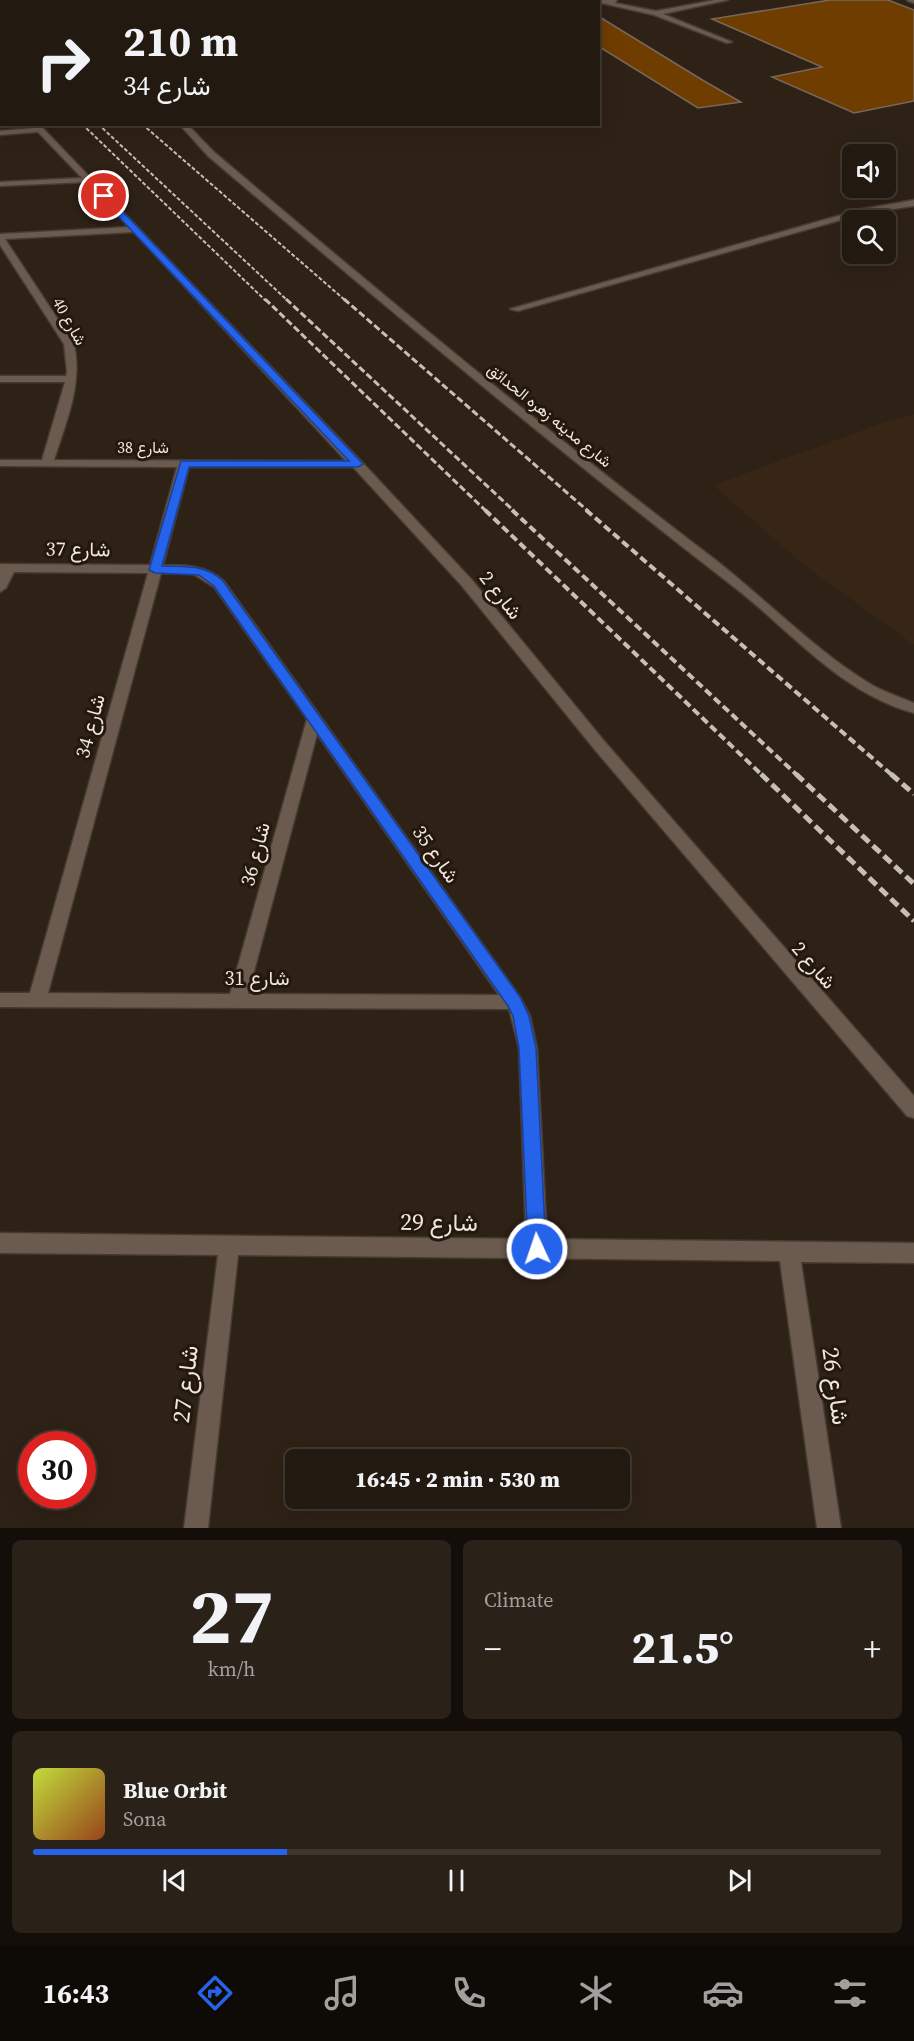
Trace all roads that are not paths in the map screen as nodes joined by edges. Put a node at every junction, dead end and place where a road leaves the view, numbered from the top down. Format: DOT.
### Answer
graph roads {
  1 [pos="621,0"];
  2 [pos="725,0"];
  3 [pos="600,2"];
  4 [pos="606,3"];
  5 [pos="657,13"];
  6 [pos="729,42"];
  7 [pos="184,126"];
  8 [pos="36,128"];
  9 [pos="0,133"];
  10 [pos="87,180"];
  11 [pos="0,184"];
  12 [pos="914,203"];
  13 [pos="136,229"];
  14 [pos="0,237"];
  15 [pos="515,309"];
  16 [pos="0,379"];
  17 [pos="72,379"];
  18 [pos="0,463"];
  19 [pos="47,463"];
  20 [pos="184,464"];
  21 [pos="358,464"];
  22 [pos="5,568"];
  23 [pos="155,570"];
  24 [pos="0,588"];
  25 [pos="914,708"];
  26 [pos="314,719"];
  27 [pos="0,1000"];
  28 [pos="37,1000"];
  29 [pos="237,1001"];
  30 [pos="514,1002"];
  31 [pos="914,1110"];
  32 [pos="0,1244"];
  33 [pos="228,1246"];
  34 [pos="537,1249"];
  35 [pos="789,1251"];
  36 [pos="914,1253"];
  37 [pos="196,1528"];
  38 [pos="829,1528"];
  1 -- 4 [label="street"];
  2 -- 5 [label="street"];
  3 -- 4 [label="street"];
  4 -- 5 [label="street"];
  5 -- 6 [label="street"];
  7 -- 25 [label="street, شارع مدينه زهره الحدائق"];
  8 -- 9 [label="street"];
  8 -- 10 [label="street, شارع 2"];
  10 -- 11 [label="street"];
  10 -- 13 [label="street, شارع 2"];
  12 -- 15 [label="street"];
  13 -- 14 [label="street"];
  13 -- 21 [label="street, شارع 2"];
  14 -- 17 [label="street, شارع 40"];
  16 -- 17 [label="street"];
  17 -- 19 [label="street, شارع 40"];
  18 -- 19 [label="street, شارع 38"];
  19 -- 20 [label="street, شارع 38"];
  20 -- 21 [label="street, شارع 38"];
  20 -- 23 [label="street, شارع 34"];
  21 -- 31 [label="street, شارع 2"];
  22 -- 23 [label="street, شارع 37"];
  22 -- 24 [label="street"];
  23 -- 26 [label="street, شارع 35"];
  23 -- 28 [label="street, شارع 34"];
  26 -- 29 [label="street, شارع 36"];
  26 -- 30 [label="street, شارع 35"];
  27 -- 28 [label="street, شارع 31"];
  28 -- 29 [label="street, شارع 31"];
  29 -- 30 [label="street, شارع 31"];
  30 -- 34 [label="street, شارع 35"];
  32 -- 33 [label="street, شارع 29"];
  33 -- 34 [label="street, شارع 29"];
  33 -- 37 [label="street, شارع 27"];
  34 -- 35 [label="street, شارع 29"];
  35 -- 36 [label="street, شارع 29"];
  35 -- 38 [label="street, شارع 26"];
}
